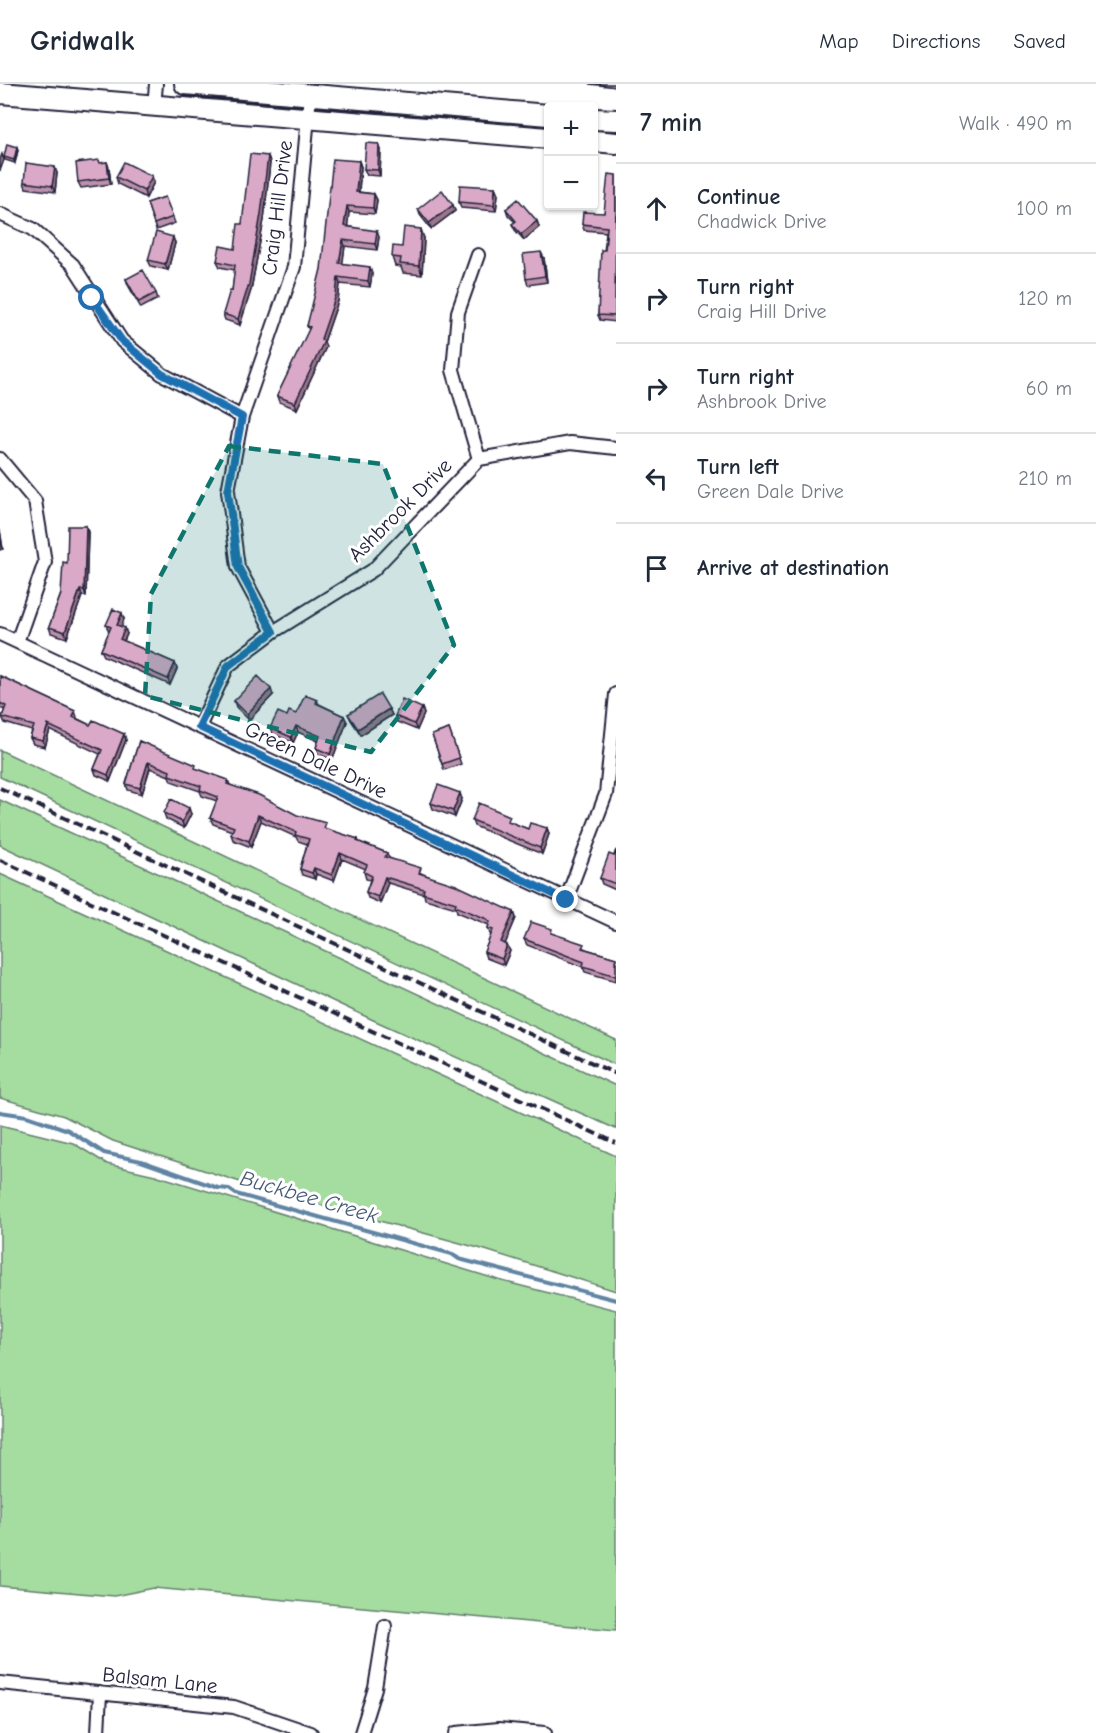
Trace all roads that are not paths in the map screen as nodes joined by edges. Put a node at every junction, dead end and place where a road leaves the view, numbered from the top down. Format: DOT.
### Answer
graph roads {
  1 [pos="156,84"];
  2 [pos="185,84"];
  3 [pos="0,93"];
  4 [pos="310,95"];
  5 [pos="154,107"];
  6 [pos="544,115"];
  7 [pos="307,119"];
  8 [pos="598,119"];
  9 [pos="616,120"];
  10 [pos="544,138"];
  11 [pos="598,141"];
  12 [pos="616,143"];
  13 [pos="0,214"];
  14 [pos="478,255"];
  15 [pos="242,417"];
  16 [pos="616,447"];
  17 [pos="0,459"];
  18 [pos="479,459"];
  19 [pos="273,632"];
  20 [pos="0,634"];
  21 [pos="17,642"];
  22 [pos="616,694"];
  23 [pos="199,727"];
  24 [pos="566,900"];
  25 [pos="616,922"];
  26 [pos="385,1626"];
  27 [pos="0,1683"];
  28 [pos="100,1693"];
  29 [pos="98,1733"];
  30 [pos="311,1733"];
  31 [pos="361,1733"];
  32 [pos="456,1733"];
  33 [pos="545,1733"];
  1 -- 5 [label="street"];
  2 -- 4 [label="main road"];
  3 -- 5 [label="main road"];
  4 -- 6 [label="main road"];
  4 -- 7 [label="street, Craig Hill Drive"];
  5 -- 7 [label="main road"];
  7 -- 10 [label="main road"];
  7 -- 15 [label="street, Craig Hill Drive"];
  8 -- 9 [label="main road"];
  11 -- 12 [label="main road"];
  13 -- 15 [label="street"];
  14 -- 18 [label="street"];
  15 -- 19 [label="street, Craig Hill Drive"];
  16 -- 18 [label="street, Ashbrook Drive"];
  17 -- 21 [label="street"];
  18 -- 19 [label="street, Ashbrook Drive"];
  19 -- 23 [label="street, Ashbrook Drive"];
  20 -- 21 [label="street, Green Dale Drive"];
  21 -- 23 [label="street, Green Dale Drive"];
  22 -- 24 [label="street"];
  23 -- 24 [label="street, Green Dale Drive"];
  24 -- 25 [label="street, Green Dale Drive"];
  26 -- 31 [label="street"];
  27 -- 28 [label="street, Balsam Lane"];
  28 -- 29 [label="street"];
  28 -- 30 [label="street, Balsam Lane"];
  32 -- 33 [label="street"];
}
